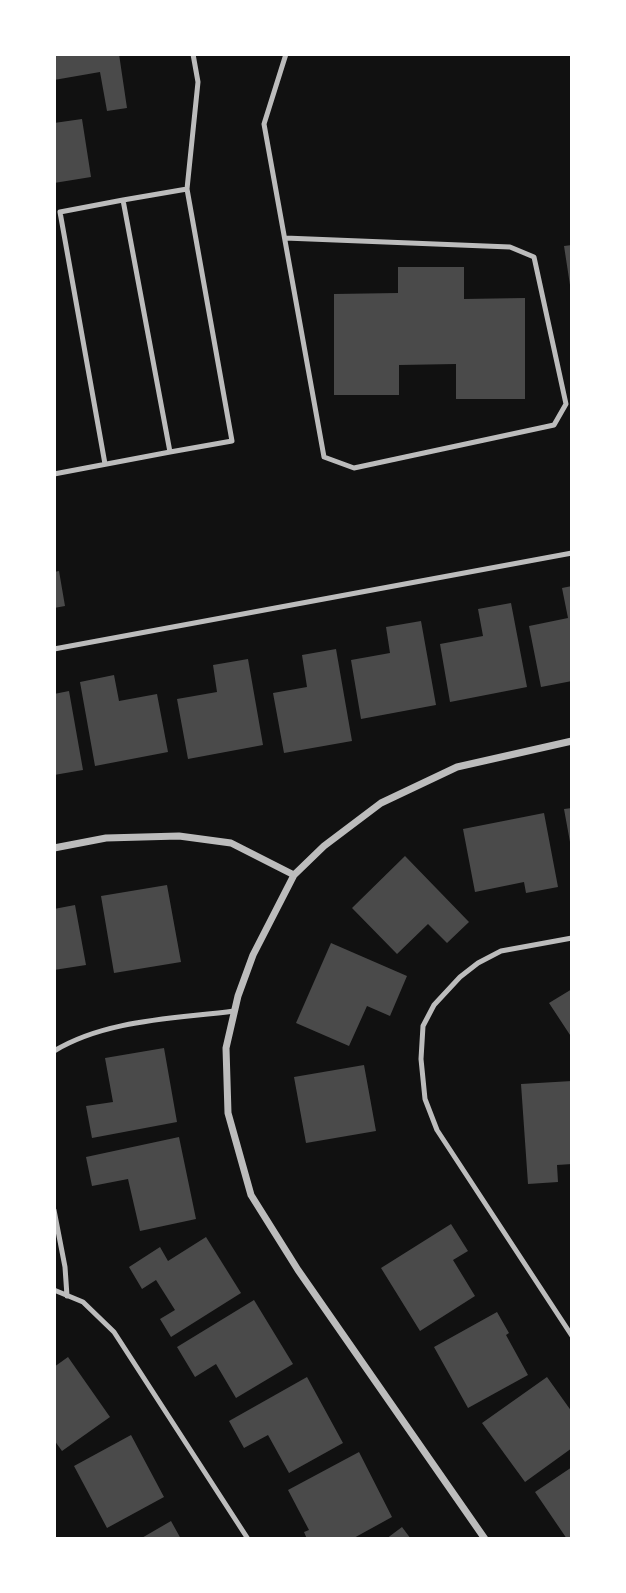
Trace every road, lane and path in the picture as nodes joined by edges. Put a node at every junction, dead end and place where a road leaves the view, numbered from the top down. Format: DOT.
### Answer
graph roads {
  1 [pos="194,54"];
  2 [pos="286,54"];
  3 [pos="187,189"];
  4 [pos="123,200"];
  5 [pos="285,238"];
  6 [pos="170,452"];
  7 [pos="105,464"];
  8 [pos="54,474"];
  9 [pos="572,553"];
  10 [pos="54,649"];
  11 [pos="572,741"];
  12 [pos="54,848"];
  13 [pos="294,875"];
  14 [pos="572,938"];
  15 [pos="234,1011"];
  16 [pos="54,1051"];
  17 [pos="54,1210"];
  18 [pos="54,1290"];
  19 [pos="67,1296"];
  20 [pos="572,1336"];
  21 [pos="248,1539"];
  22 [pos="485,1539"];
  1 -- 3 [label="lane"];
  2 -- 5 [label="lane"];
  3 -- 4 [label="lane"];
  3 -- 6 [label="lane"];
  4 -- 6 [label="lane"];
  4 -- 7 [label="lane"];
  5 -- 5 [label="lane"];
  6 -- 7 [label="lane"];
  7 -- 8 [label="lane"];
  9 -- 10 [label="lane"];
  11 -- 13 [label="street"];
  12 -- 13 [label="street"];
  13 -- 15 [label="street"];
  14 -- 20 [label="lane"];
  15 -- 16 [label="lane"];
  15 -- 22 [label="street"];
  17 -- 19 [label="lane"];
  18 -- 19 [label="lane"];
  19 -- 21 [label="lane"];
}
